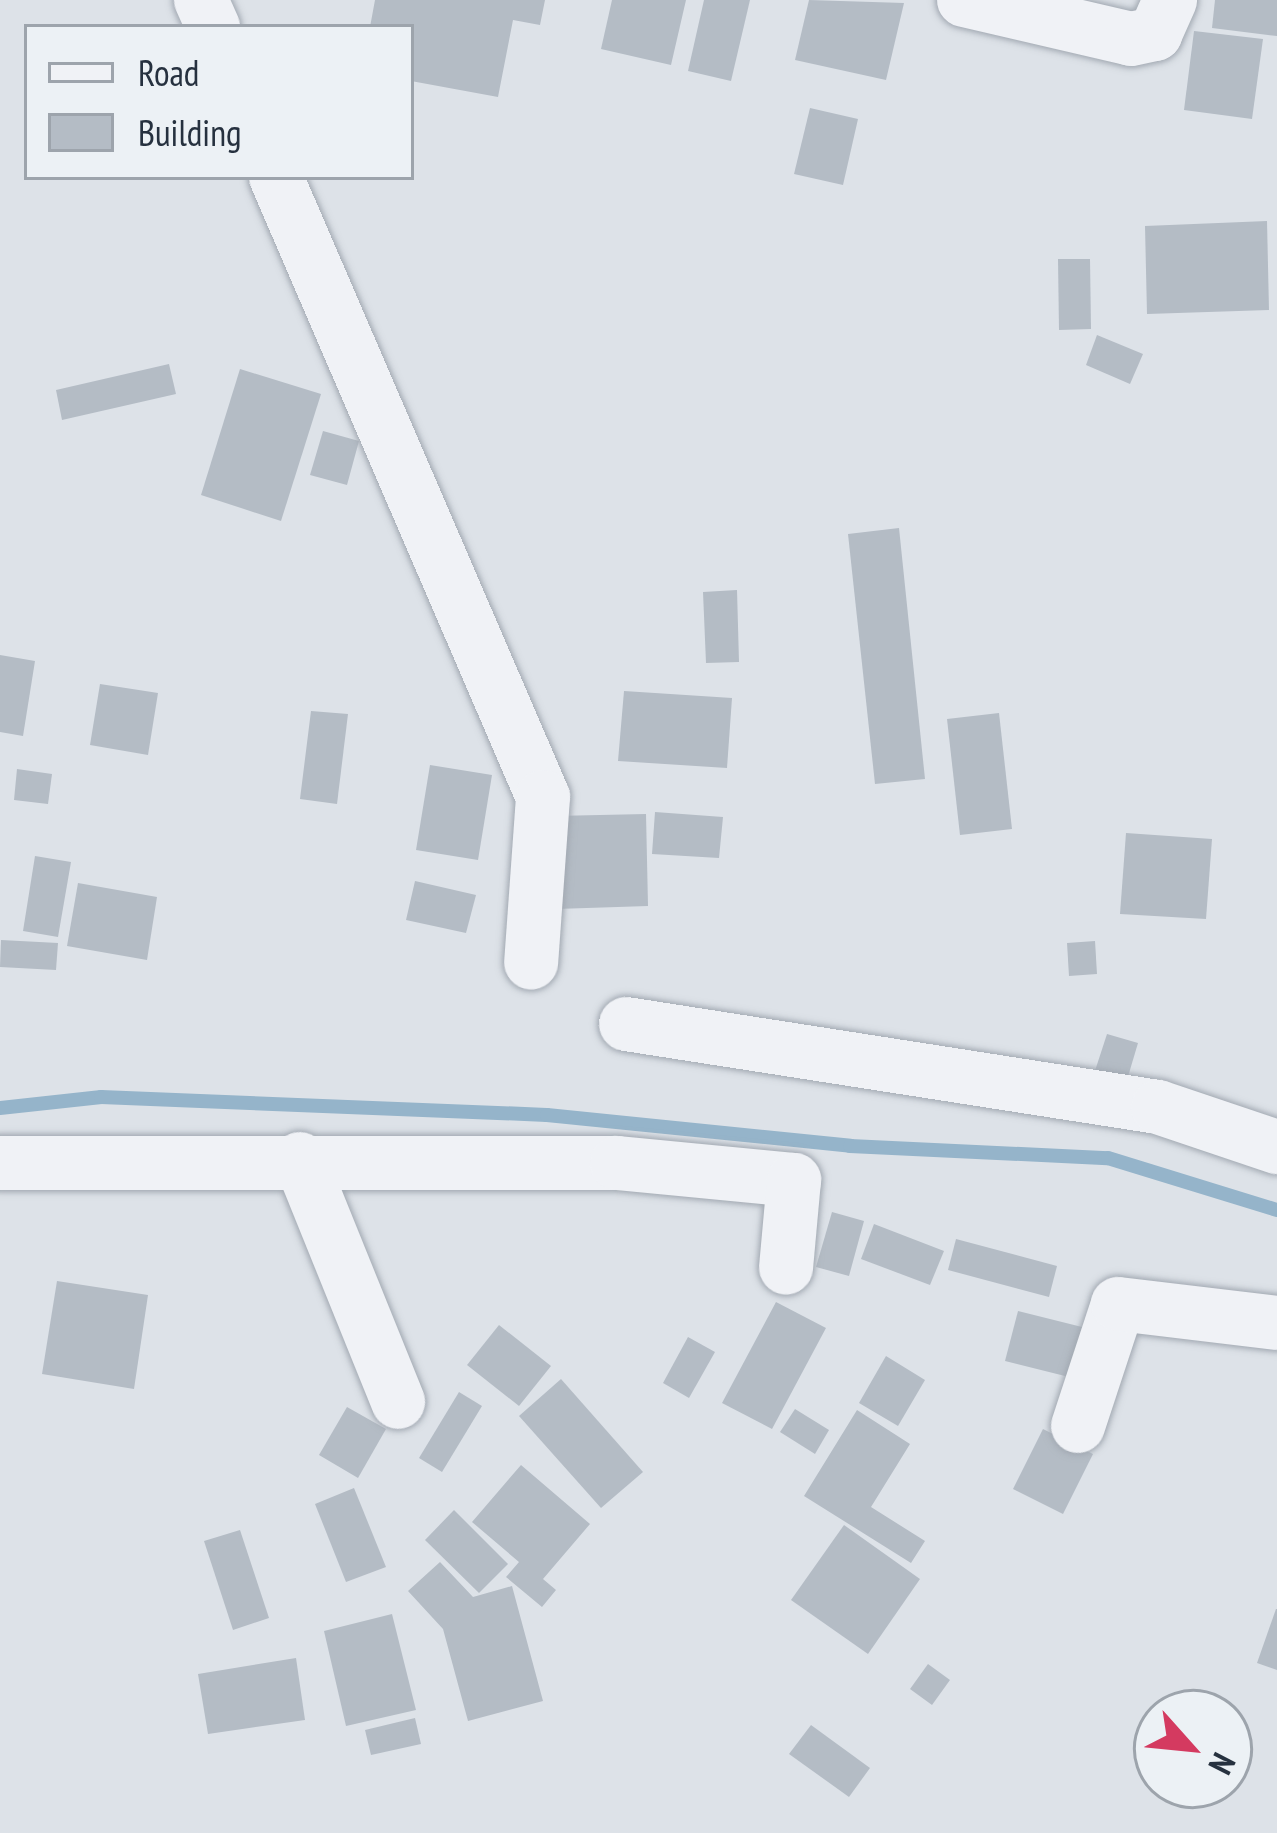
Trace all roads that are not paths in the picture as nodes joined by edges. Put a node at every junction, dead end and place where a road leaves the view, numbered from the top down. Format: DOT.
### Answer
graph roads {
  1 [pos="964,0"];
  2 [pos="1170,0"];
  3 [pos="277,180"];
  4 [pos="531,963"];
  5 [pos="626,1024"];
  6 [pos="1277,1147"];
  7 [pos="300,1159"];
  8 [pos="0,1162"];
  9 [pos="786,1268"];
  10 [pos="1277,1323"];
  11 [pos="398,1402"];
  12 [pos="1078,1426"];
  1 -- 2 [label="street"];
  3 -- 4 [label="street"];
  5 -- 6 [label="street"];
  7 -- 8 [label="street"];
  7 -- 9 [label="street"];
  7 -- 11 [label="street"];
  10 -- 12 [label="street"];
}
